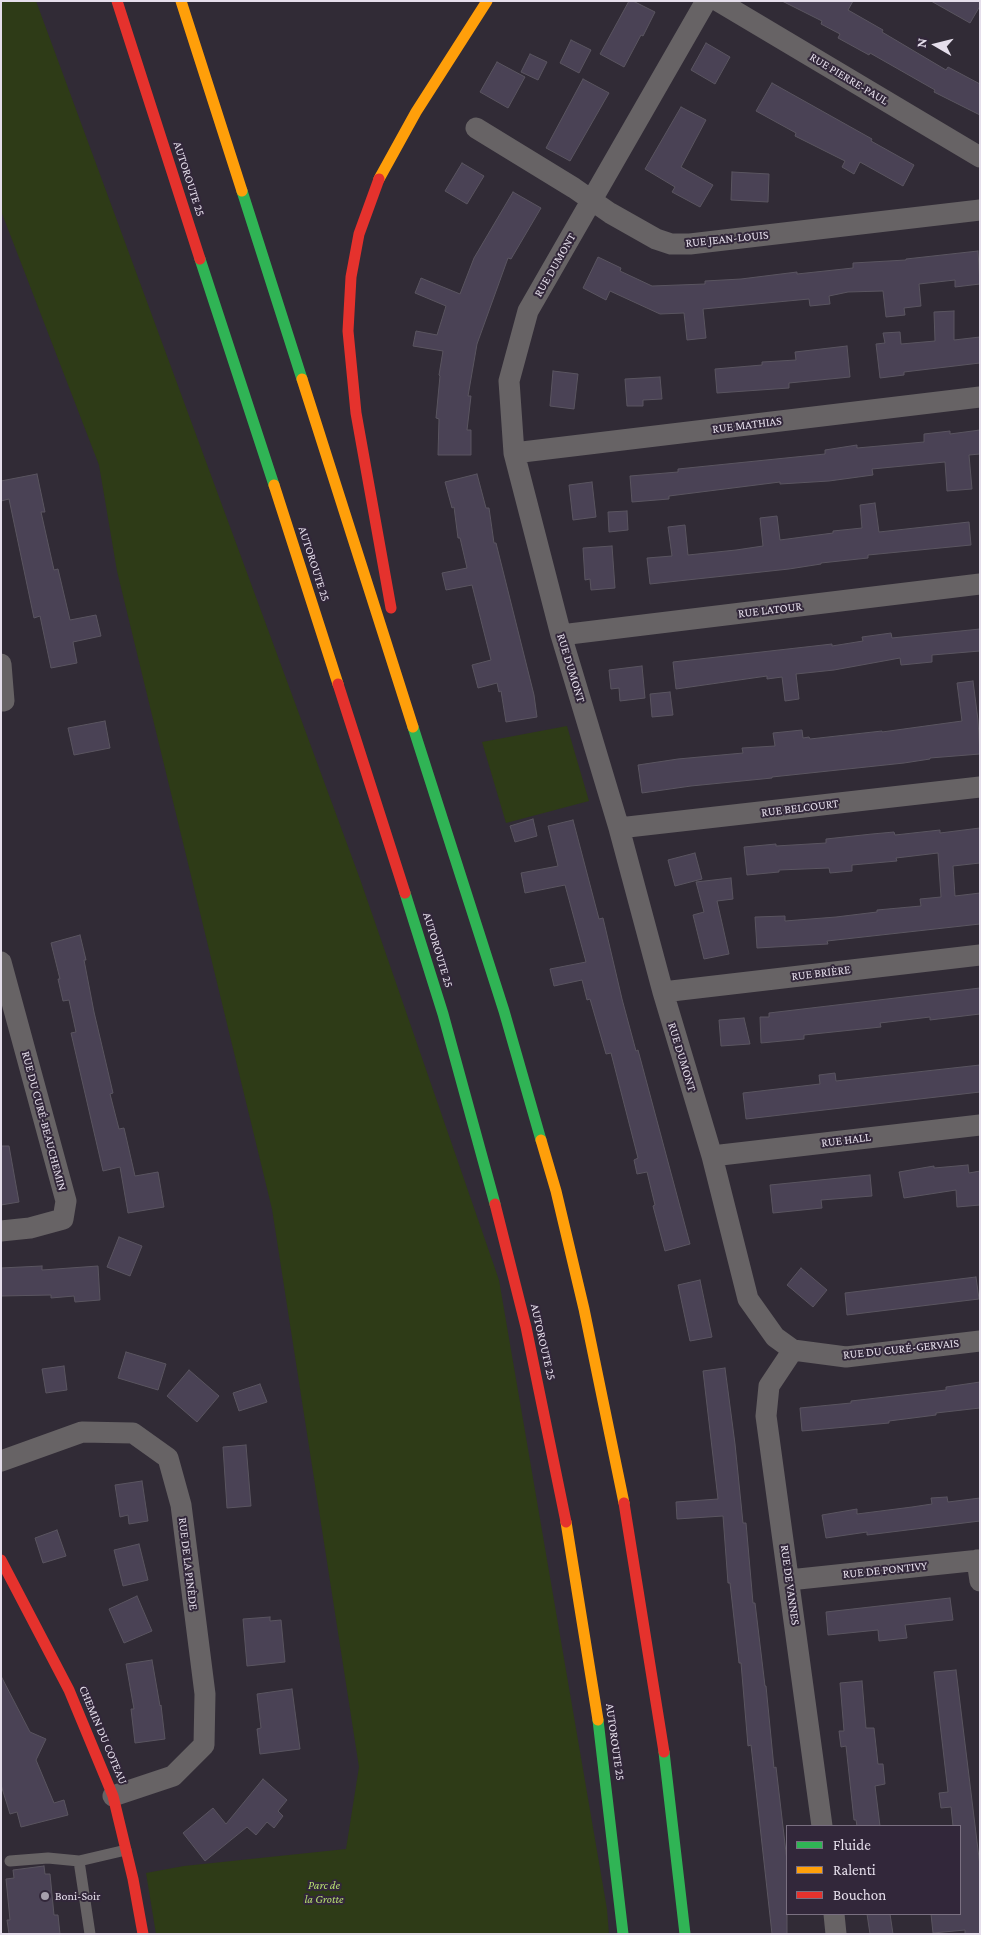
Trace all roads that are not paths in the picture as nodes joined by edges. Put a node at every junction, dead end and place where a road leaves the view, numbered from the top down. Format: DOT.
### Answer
graph roads {
  1 [pos="118,1"];
  2 [pos="181,1"];
  3 [pos="487,1"];
  4 [pos="706,1"];
  5 [pos="718,1"];
  6 [pos="476,128"];
  7 [pos="980,157"];
  8 [pos="592,200"];
  9 [pos="980,210"];
  10 [pos="980,397"];
  11 [pos="514,453"];
  12 [pos="980,584"];
  13 [pos="393,617"];
  14 [pos="561,635"];
  15 [pos="397,637"];
  16 [pos="1,664"];
  17 [pos="2,701"];
  18 [pos="413,725"];
  19 [pos="980,787"];
  20 [pos="619,828"];
  21 [pos="980,955"];
  22 [pos="1,962"];
  23 [pos="663,992"];
  24 [pos="980,1125"];
  25 [pos="712,1156"];
  26 [pos="1,1231"];
  27 [pos="980,1340"];
  28 [pos="792,1350"];
  29 [pos="1,1461"];
  30 [pos="1,1560"];
  31 [pos="978,1560"];
  32 [pos="790,1580"];
  33 [pos="980,1581"];
  34 [pos="113,1796"];
  35 [pos="822,1825"];
  36 [pos="126,1850"];
  37 [pos="10,1861"];
  38 [pos="79,1861"];
  39 [pos="834,1915"];
  40 [pos="90,1934"];
  41 [pos="142,1934"];
  42 [pos="623,1934"];
  43 [pos="684,1934"];
  44 [pos="836,1934"];
  1 -- 42 [label="main road, AUTOROUTE 25"];
  2 -- 18 [label="main road"];
  3 -- 13 [label="main road"];
  4 -- 8 [label="street, RUE DUMONT"];
  5 -- 7 [label="street, RUE PIERRE-PAUL"];
  6 -- 8 [label="street, RUE JEAN-LOUIS"];
  8 -- 9 [label="street, RUE JEAN-LOUIS"];
  8 -- 11 [label="street, RUE DUMONT"];
  10 -- 11 [label="street, RUE MATHIAS"];
  11 -- 14 [label="street, RUE DUMONT"];
  12 -- 14 [label="street, RUE LATOUR"];
  14 -- 20 [label="street, RUE DUMONT"];
  15 -- 18 [label="main road"];
  16 -- 17 [label="street"];
  18 -- 43 [label="main road"];
  19 -- 20 [label="street, RUE BELCOURT"];
  20 -- 23 [label="street, RUE DUMONT"];
  21 -- 23 [label="street, RUE BRIÈRE"];
  22 -- 26 [label="street, RUE DU CURÉ-BEAUCHEMIN"];
  23 -- 25 [label="street, RUE DUMONT"];
  24 -- 25 [label="street, RUE HALL"];
  25 -- 28 [label="street, RUE DUMONT"];
  27 -- 28 [label="street, RUE DU CURÉ-GERVAIS"];
  28 -- 32 [label="street, RUE DE VANNES"];
  29 -- 34 [label="street, RUE DE LA PINÈDE"];
  30 -- 34 [label="main road, CHEMIN DU COTEAU"];
  31 -- 32 [label="street, RUE DE PONTIVY"];
  31 -- 33 [label="street"];
  32 -- 35 [label="street, RUE DE VANNES"];
  34 -- 36 [label="main road, CHEMIN DU COTEAU"];
  36 -- 38 [label="lane"];
  36 -- 41 [label="main road, CHEMIN DU COTEAU"];
  37 -- 38 [label="lane"];
  38 -- 40 [label="lane"];
  39 -- 44 [label="street"];
}
